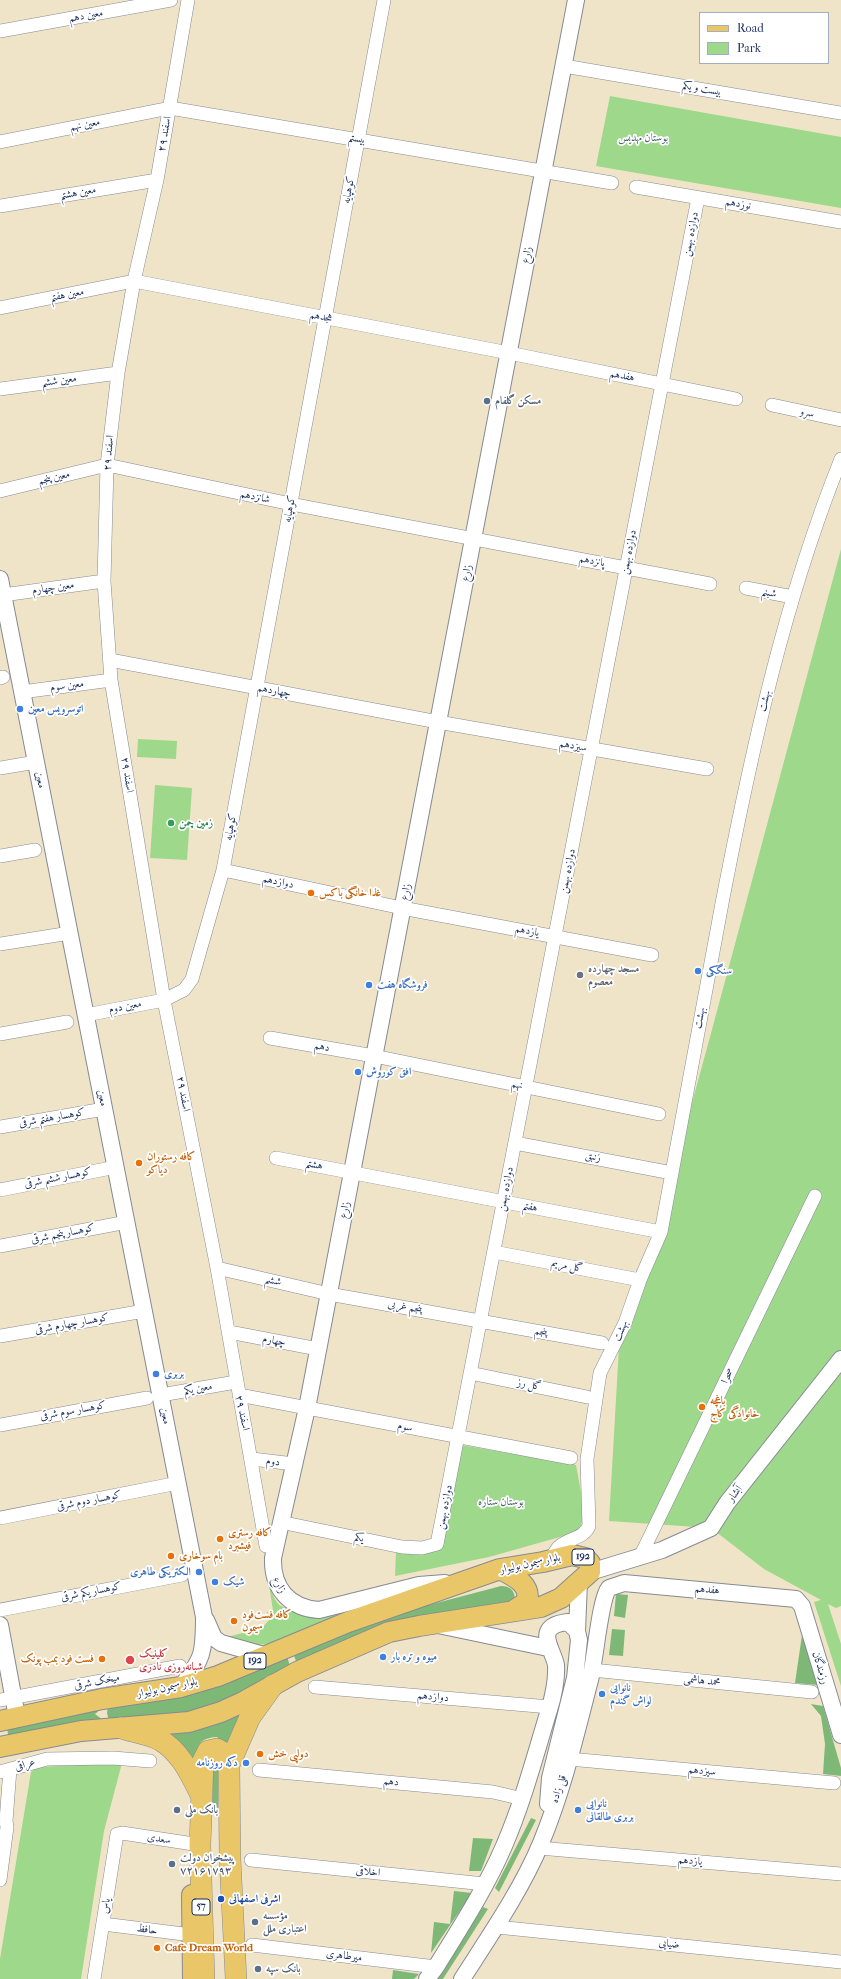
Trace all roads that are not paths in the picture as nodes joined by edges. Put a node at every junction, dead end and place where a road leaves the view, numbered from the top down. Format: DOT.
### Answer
graph roads {
  1 [pos="172,0"];
  2 [pos="188,0"];
  3 [pos="384,0"];
  4 [pos="576,0"];
  5 [pos="0,31"];
  6 [pos="564,66"];
  7 [pos="170,108"];
  8 [pos="841,113"];
  9 [pos="358,140"];
  10 [pos="0,142"];
  11 [pos="544,171"];
  12 [pos="157,180"];
  13 [pos="612,183"];
  14 [pos="636,187"];
  15 [pos="698,198"];
  16 [pos="0,206"];
  17 [pos="841,222"];
  18 [pos="134,281"];
  19 [pos="0,308"];
  20 [pos="326,318"];
  21 [pos="509,353"];
  22 [pos="118,373"];
  23 [pos="662,384"];
  24 [pos="0,389"];
  25 [pos="736,399"];
  26 [pos="772,405"];
  27 [pos="841,420"];
  28 [pos="841,459"];
  29 [pos="107,465"];
  30 [pos="0,491"];
  31 [pos="291,504"];
  32 [pos="473,539"];
  33 [pos="626,568"];
  34 [pos="0,579"];
  35 [pos="104,581"];
  36 [pos="710,584"];
  37 [pos="746,588"];
  38 [pos="3,594"];
  39 [pos="792,597"];
  40 [pos="110,660"];
  41 [pos="111,680"];
  42 [pos="257,688"];
  43 [pos="22,692"];
  44 [pos="438,722"];
  45 [pos="591,749"];
  46 [pos="36,762"];
  47 [pos="0,768"];
  48 [pos="707,769"];
  49 [pos="35,850"];
  50 [pos="0,856"];
  51 [pos="224,870"];
  52 [pos="402,908"];
  53 [pos="70,933"];
  54 [pos="555,936"];
  55 [pos="0,944"];
  56 [pos="652,955"];
  57 [pos="164,1000"];
  58 [pos="86,1014"];
  59 [pos="67,1022"];
  60 [pos="0,1034"];
  61 [pos="270,1038"];
  62 [pos="374,1056"];
  63 [pos="526,1087"];
  64 [pos="104,1109"];
  65 [pos="659,1114"];
  66 [pos="0,1127"];
  67 [pos="515,1143"];
  68 [pos="276,1158"];
  69 [pos="116,1167"];
  70 [pos="352,1172"];
  71 [pos="672,1173"];
  72 [pos="0,1190"];
  73 [pos="815,1196"];
  74 [pos="504,1202"];
  75 [pos="126,1222"];
  76 [pos="661,1232"];
  77 [pos="0,1246"];
  78 [pos="494,1252"];
  79 [pos="217,1268"];
  80 [pos="640,1280"];
  81 [pos="329,1294"];
  82 [pos="144,1311"];
  83 [pos="481,1321"];
  84 [pos="229,1332"];
  85 [pos="0,1336"];
  86 [pos="602,1343"];
  87 [pos="318,1350"];
  88 [pos="841,1359"];
  89 [pos="470,1373"];
  90 [pos="237,1389"];
  91 [pos="154,1397"];
  92 [pos="587,1397"];
  93 [pos="307,1408"];
  94 [pos="0,1425"];
  95 [pos="458,1437"];
  96 [pos="571,1458"];
  97 [pos="252,1459"];
  98 [pos="294,1464"];
  99 [pos="178,1484"];
  100 [pos="0,1518"];
  101 [pos="280,1522"];
  102 [pos="438,1544"];
  103 [pos="266,1546"];
  104 [pos="640,1557"];
  105 [pos="551,1559"];
  106 [pos="500,1569"];
  107 [pos="182,1575"];
  108 [pos="584,1577"];
  109 [pos="464,1581"];
  110 [pos="614,1585"];
  111 [pos="799,1601"];
  112 [pos="0,1610"];
  113 [pos="513,1611"];
  114 [pos="204,1617"];
  115 [pos="431,1624"];
  116 [pos="0,1625"];
  117 [pos="577,1632"];
  118 [pos="548,1648"];
  119 [pos="267,1656"];
  120 [pos="180,1666"];
  121 [pos="592,1670"];
  122 [pos="273,1685"];
  123 [pos="181,1687"];
  124 [pos="315,1687"];
  125 [pos="812,1692"];
  126 [pos="550,1707"];
  127 [pos="8,1709"];
  128 [pos="120,1728"];
  129 [pos="841,1735"];
  130 [pos="0,1747"];
  131 [pos="569,1759"];
  132 [pos="150,1761"];
  133 [pos="229,1765"];
  134 [pos="5,1770"];
  135 [pos="258,1770"];
  136 [pos="834,1783"];
  137 [pos="201,1795"];
  138 [pos="523,1798"];
  139 [pos="3,1820"];
  140 [pos="546,1830"];
  141 [pos="117,1834"];
  142 [pos="200,1846"];
  143 [pos="539,1848"];
  144 [pos="251,1860"];
  145 [pos="841,1874"];
  146 [pos="0,1880"];
  147 [pos="485,1884"];
  148 [pos="103,1924"];
  149 [pos="497,1926"];
  150 [pos="192,1936"];
  151 [pos="252,1945"];
  152 [pos="841,1962"];
  153 [pos="431,1973"];
  154 [pos="94,1979"];
  155 [pos="192,1979"];
  156 [pos="204,1979"];
  157 [pos="236,1979"];
  158 [pos="462,1979"];
  1 -- 5 [label="street, معین دهم"];
  2 -- 7 [label="street, ۲۹ اسفند"];
  3 -- 9 [label="street, کوهپایه"];
  4 -- 6 [label="street, زارع"];
  6 -- 8 [label="street, بیست و یکم"];
  6 -- 11 [label="street, زارع"];
  7 -- 9 [label="street, بیستم"];
  7 -- 10 [label="street, معین نهم"];
  7 -- 12 [label="street, ۲۹ اسفند"];
  9 -- 11 [label="street, بیستم"];
  9 -- 20 [label="street, کوهپایه"];
  11 -- 13 [label="street"];
  11 -- 21 [label="street, زارع"];
  12 -- 16 [label="street, معین هشتم"];
  12 -- 18 [label="street, ۲۹ اسفند"];
  14 -- 15 [label="street, نوزدهم"];
  15 -- 17 [label="street, نوزدهم"];
  15 -- 23 [label="street, دوازده بهمن"];
  18 -- 19 [label="street, معین هفتم"];
  18 -- 20 [label="street, هجدهم"];
  18 -- 22 [label="street, ۲۹ اسفند"];
  20 -- 21 [label="street, هجدهم"];
  20 -- 31 [label="street, کوهپایه"];
  21 -- 23 [label="street, هفدهم"];
  21 -- 32 [label="street, زارع"];
  22 -- 24 [label="street, معین ششم"];
  22 -- 29 [label="street, ۲۹ اسفند"];
  23 -- 25 [label="street, هفدهم"];
  23 -- 33 [label="street, دوازده بهمن"];
  26 -- 27 [label="street, سرو"];
  28 -- 39 [label="street, بهشت"];
  29 -- 30 [label="street, معین پنجم"];
  29 -- 31 [label="street, شانزدهم"];
  29 -- 35 [label="street, ۲۹ اسفند"];
  31 -- 32 [label="street, شانزدهم"];
  31 -- 42 [label="street, کوهپایه"];
  32 -- 33 [label="street, پانزدهم"];
  32 -- 44 [label="street, زارع"];
  33 -- 36 [label="street, پانزدهم"];
  33 -- 45 [label="street, دوازده بهمن"];
  34 -- 38 [label="street, معین"];
  35 -- 38 [label="street, معین چهارم"];
  35 -- 40 [label="street, ۲۹ اسفند"];
  37 -- 39 [label="street, شبنم"];
  38 -- 43 [label="street, معین"];
  39 -- 71 [label="street, بهشت"];
  40 -- 41 [label="street, ۲۹ اسفند"];
  40 -- 42 [label="street, چهاردهم"];
  41 -- 43 [label="street, معین سوم"];
  41 -- 57 [label="street, ۲۹ اسفند"];
  42 -- 44 [label="street, چهاردهم"];
  42 -- 51 [label="street, کوهپایه"];
  43 -- 46 [label="street, معین"];
  44 -- 45 [label="street, سیزدهم"];
  44 -- 52 [label="street, زارع"];
  45 -- 48 [label="street, سیزدهم"];
  45 -- 54 [label="street, دوازده بهمن"];
  46 -- 47 [label="street"];
  46 -- 53 [label="street, معین"];
  49 -- 50 [label="street"];
  51 -- 52 [label="street, دوازدهم"];
  51 -- 57 [label="street, کوهپایه"];
  52 -- 54 [label="street, یازدهم"];
  52 -- 62 [label="street, زارع"];
  53 -- 55 [label="street"];
  53 -- 58 [label="street, معین"];
  54 -- 56 [label="street, یازدهم"];
  54 -- 63 [label="street, دوازده بهمن"];
  57 -- 58 [label="street, معین دوم"];
  57 -- 79 [label="street, ۲۹ اسفند"];
  58 -- 64 [label="street, معین"];
  59 -- 60 [label="street"];
  61 -- 62 [label="street, دهم"];
  62 -- 63 [label="street, نهم"];
  62 -- 70 [label="street, زارع"];
  63 -- 65 [label="street, نهم"];
  63 -- 67 [label="street, دوازده بهمن"];
  64 -- 66 [label="street, کوهسار هفتم شرقی"];
  64 -- 69 [label="street, معین"];
  67 -- 71 [label="street, زنبق"];
  67 -- 74 [label="street, دوازده بهمن"];
  68 -- 70 [label="street, هشتم"];
  69 -- 72 [label="street, کوهسار ششم شرقی"];
  69 -- 75 [label="street, معین"];
  70 -- 74 [label="street, هفتم"];
  70 -- 81 [label="street, زارع"];
  71 -- 76 [label="street, بهشت"];
  73 -- 104 [label="street, صحرا"];
  74 -- 76 [label="street, هفتم"];
  74 -- 78 [label="street, دوازده بهمن"];
  75 -- 77 [label="street, کوهسار پنجم شرقی"];
  75 -- 82 [label="street, معین"];
  76 -- 80 [label="street, بهشت"];
  78 -- 80 [label="street, گل مریم"];
  78 -- 83 [label="street, دوازده بهمن"];
  79 -- 81 [label="street, ششم"];
  79 -- 84 [label="street, ۲۹ اسفند"];
  80 -- 105 [label="street, بهشت"];
  81 -- 83 [label="street, پنجم غربی"];
  81 -- 87 [label="street, زارع"];
  82 -- 85 [label="street, کوهسار چهارم شرقی"];
  82 -- 91 [label="street, معین"];
  83 -- 86 [label="street, پنجم"];
  83 -- 89 [label="street, دوازده بهمن"];
  84 -- 87 [label="street, چهارم"];
  84 -- 90 [label="street, ۲۹ اسفند"];
  87 -- 93 [label="street, زارع"];
  88 -- 104 [label="street, آبشار"];
  89 -- 92 [label="street, گل رز"];
  89 -- 95 [label="street, دوازده بهمن"];
  90 -- 91 [label="street, معین یکم"];
  90 -- 93 [label="street, سوم"];
  90 -- 97 [label="street, ۲۹ اسفند"];
  91 -- 94 [label="street, کوهسار سوم شرقی"];
  91 -- 99 [label="street, معین"];
  93 -- 95 [label="street, سوم"];
  93 -- 98 [label="street, زارع"];
  95 -- 96 [label="street, سوم"];
  95 -- 102 [label="street, دوازده بهمن"];
  97 -- 98 [label="street, دوم"];
  97 -- 103 [label="street, ۲۹ اسفند"];
  98 -- 101 [label="street, زارع"];
  99 -- 100 [label="street, کوهسار دوم شرقی"];
  99 -- 114 [label="street, معین"];
  101 -- 102 [label="street, یکم"];
  101 -- 109 [label="street, زارع"];
  104 -- 108 [label="street, آبشار"];
  105 -- 106 [label="main road, بلوار سیمون بولیوار / 192"];
  105 -- 108 [label="main road, بلوار سیمون بولیوار / 192"];
  106 -- 109 [label="main road, بلوار سیمون بولیوار / 192"];
  106 -- 113 [label="main road"];
  107 -- 112 [label="street, کوهسار یکم شرقی"];
  108 -- 113 [label="main road"];
  108 -- 117 [label="street"];
  109 -- 119 [label="main road, بلوار سیمون بولیوار / 192"];
  110 -- 111 [label="street, هفدهم"];
  110 -- 121 [label="street, قلی زاده"];
  111 -- 129 [label="street, رزمندگان"];
  113 -- 115 [label="main road"];
  114 -- 119 [label="street, معین"];
  114 -- 123 [label="street, معین"];
  115 -- 118 [label="street"];
  115 -- 122 [label="main road"];
  116 -- 127 [label="street"];
  117 -- 118 [label="street"];
  117 -- 140 [label="street"];
  118 -- 126 [label="street"];
  119 -- 123 [label="main road, بلوار سیمون بولیوار / 192"];
  120 -- 127 [label="street, میخک شرقی"];
  121 -- 125 [label="street, محمد هاشمی"];
  121 -- 131 [label="street, قلی زاده"];
  122 -- 128 [label="main road"];
  122 -- 133 [label="highway"];
  123 -- 127 [label="main road, بلوار سیمون بولیوار / 192"];
  124 -- 126 [label="street, دوازدهم"];
  126 -- 138 [label="street"];
  128 -- 130 [label="main road"];
  128 -- 137 [label="highway, 57"];
  131 -- 136 [label="street, سیزدهم"];
  131 -- 140 [label="street, قلی زاده"];
  132 -- 134 [label="street, عراقی"];
  133 -- 137 [label="highway"];
  133 -- 157 [label="highway"];
  134 -- 139 [label="street, عراقی"];
  135 -- 138 [label="street, دهم"];
  137 -- 142 [label="highway, 57"];
  138 -- 147 [label="street"];
  139 -- 146 [label="street, عراقی"];
  140 -- 143 [label="street, قلی زاده"];
  141 -- 142 [label="street, سعدی"];
  141 -- 148 [label="street, یاس"];
  142 -- 150 [label="main road"];
  142 -- 156 [label="highway, 57"];
  143 -- 145 [label="street, یازدهم"];
  143 -- 149 [label="street, قلی زاده"];
  144 -- 147 [label="street, اخلاقی"];
  147 -- 153 [label="street"];
  148 -- 150 [label="street, حافظ"];
  148 -- 154 [label="street, یاس"];
  149 -- 152 [label="street, ضیایی"];
  149 -- 158 [label="street, قلی زاده"];
  150 -- 155 [label="main road"];
  151 -- 153 [label="street, میرطاهری"];
}
